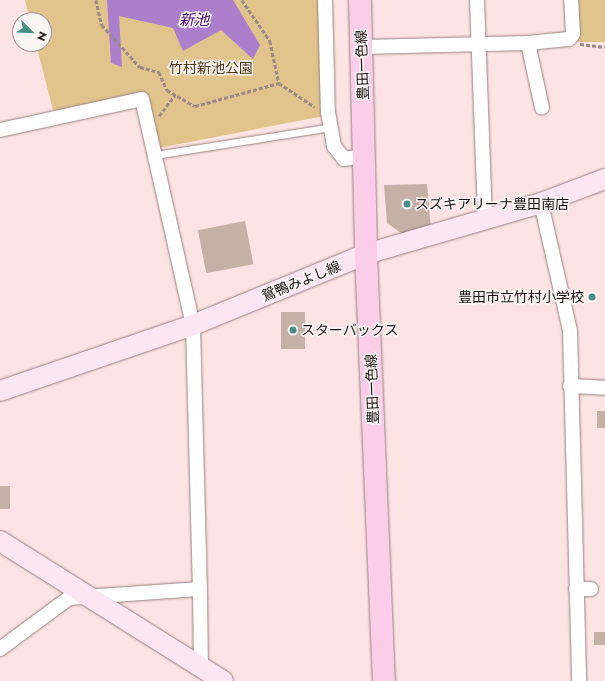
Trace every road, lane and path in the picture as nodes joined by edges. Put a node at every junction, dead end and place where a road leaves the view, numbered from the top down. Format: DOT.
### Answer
graph roads {
  1 [pos="96,0"];
  2 [pos="242,0"];
  3 [pos="325,0"];
  4 [pos="360,0"];
  5 [pos="477,0"];
  6 [pos="571,0"];
  7 [pos="569,39"];
  8 [pos="528,43"];
  9 [pos="478,44"];
  10 [pos="362,47"];
  11 [pos="605,47"];
  12 [pos="279,83"];
  13 [pos="542,108"];
  14 [pos="328,112"];
  15 [pos="331,128"];
  16 [pos="0,130"];
  17 [pos="155,155"];
  18 [pos="364,156"];
  19 [pos="605,179"];
  20 [pos="541,203"];
  21 [pos="486,219"];
  22 [pos="366,254"];
  23 [pos="193,325"];
  24 [pos="570,386"];
  25 [pos="605,388"];
  26 [pos="0,391"];
  27 [pos="0,541"];
  28 [pos="200,589"];
  29 [pos="576,589"];
  30 [pos="591,589"];
  31 [pos="90,596"];
  32 [pos="0,649"];
  33 [pos="201,668"];
  34 [pos="224,681"];
  35 [pos="384,681"];
  36 [pos="579,681"];
  1 -- 12 [label="path"];
  2 -- 12 [label="path"];
  3 -- 14 [label="street"];
  4 -- 10 [label="main road, 豊田一色線"];
  5 -- 9 [label="street"];
  6 -- 7 [label="street"];
  7 -- 8 [label="street"];
  7 -- 11 [label="path"];
  8 -- 9 [label="street"];
  8 -- 13 [label="street"];
  9 -- 10 [label="street"];
  9 -- 21 [label="street"];
  10 -- 18 [label="main road, 豊田一色線"];
  12 -- 14 [label="path"];
  14 -- 15 [label="street"];
  15 -- 17 [label="lane"];
  15 -- 18 [label="street"];
  16 -- 17 [label="street"];
  17 -- 23 [label="street"];
  18 -- 22 [label="main road, 豊田一色線"];
  19 -- 20 [label="main road, 鴛鴨みよし線"];
  20 -- 21 [label="main road, 鴛鴨みよし線"];
  20 -- 24 [label="street"];
  21 -- 22 [label="main road, 鴛鴨みよし線"];
  22 -- 23 [label="main road, 鴛鴨みよし線"];
  22 -- 35 [label="main road, 豊田一色線"];
  23 -- 26 [label="main road, 鴛鴨みよし線"];
  23 -- 28 [label="street"];
  24 -- 25 [label="street"];
  24 -- 29 [label="street"];
  27 -- 31 [label="main road"];
  28 -- 31 [label="street"];
  28 -- 33 [label="street"];
  29 -- 30 [label="street"];
  29 -- 36 [label="street"];
  31 -- 32 [label="street"];
  31 -- 33 [label="main road"];
  33 -- 34 [label="main road"];
}
